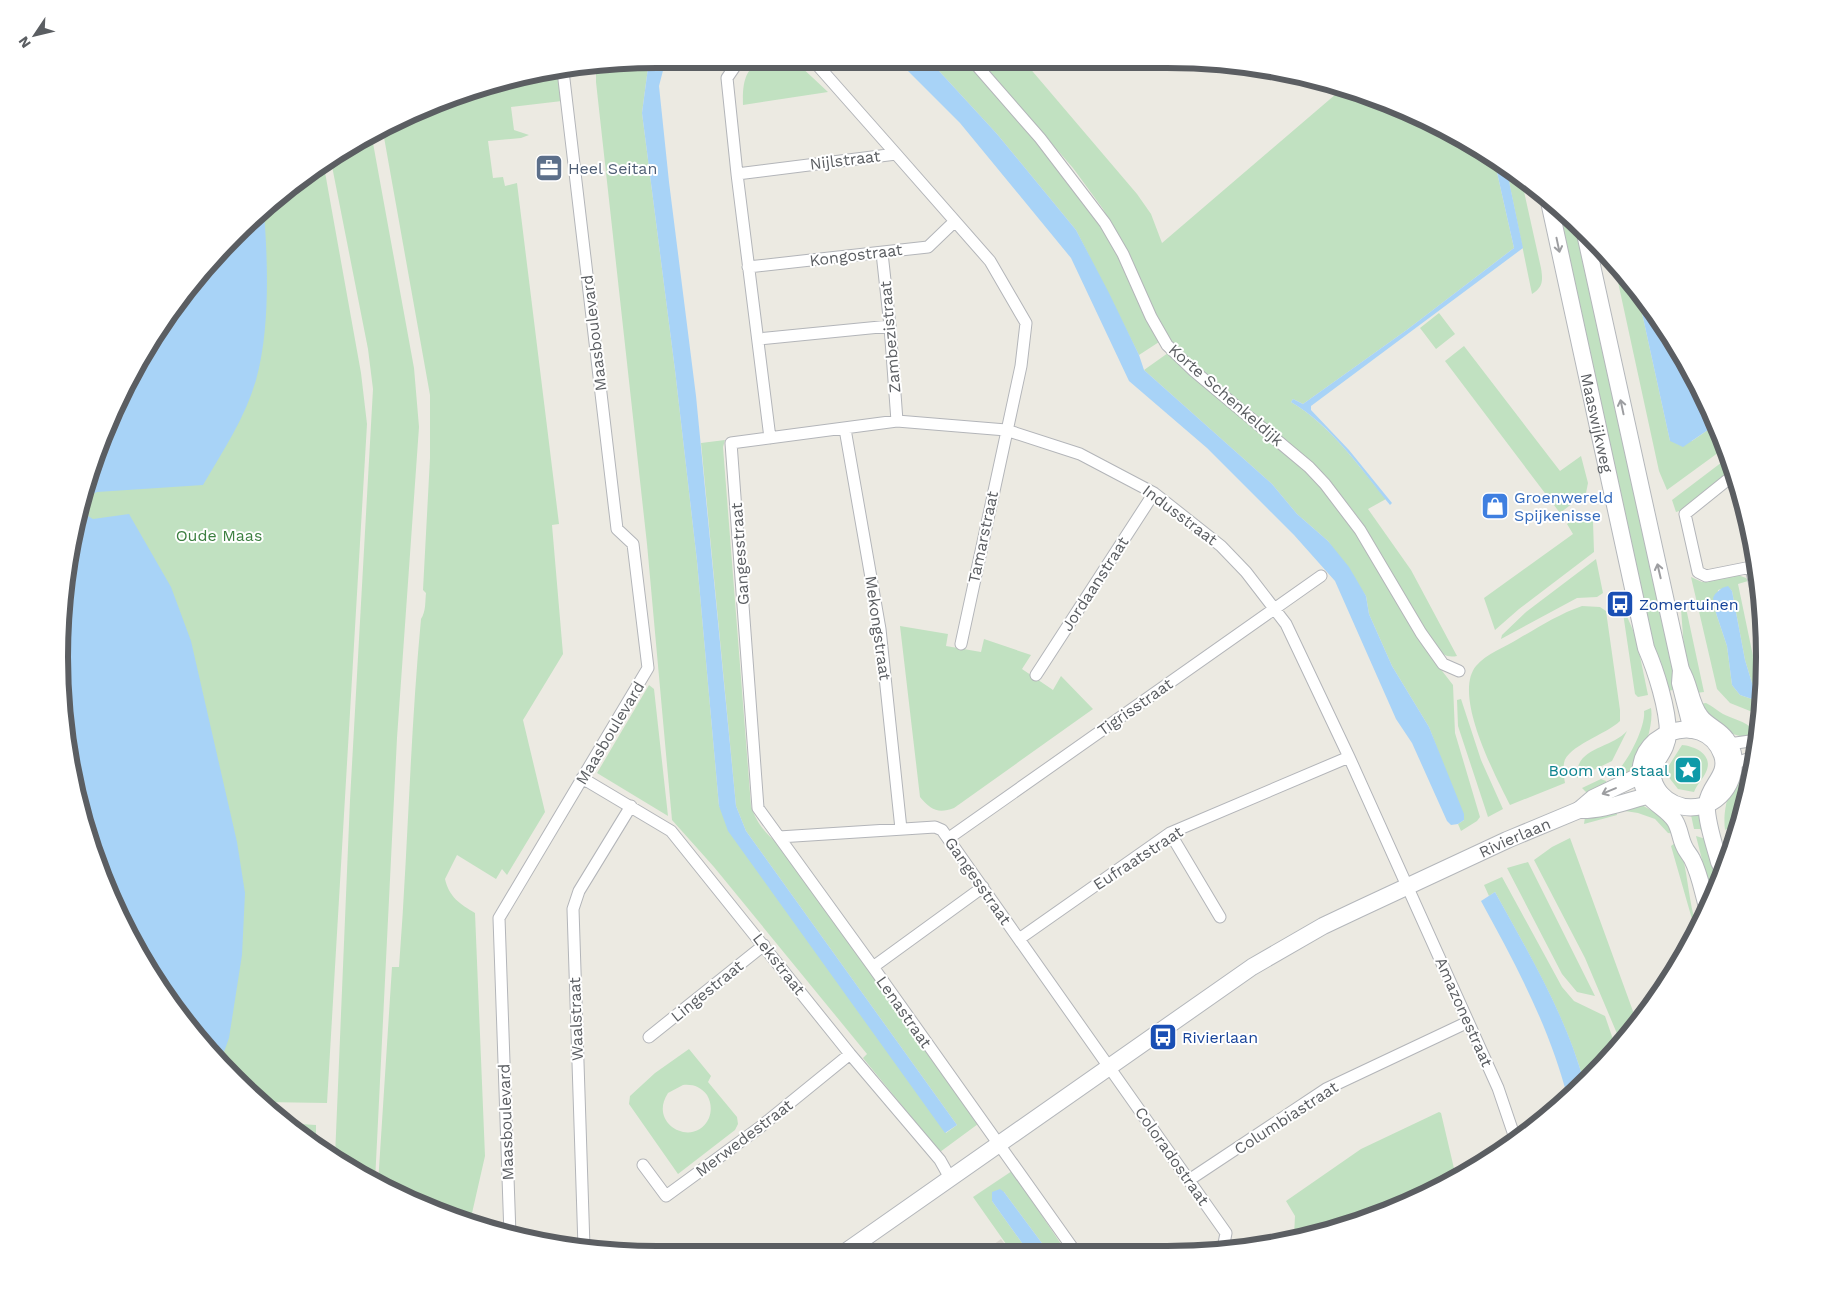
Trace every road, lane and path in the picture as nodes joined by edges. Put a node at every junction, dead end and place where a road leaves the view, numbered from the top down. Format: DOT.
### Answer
graph roads {
  1 [pos="733,68"];
  2 [pos="820,68"];
  3 [pos="979,68"];
  4 [pos="564,76"];
  5 [pos="896,154"];
  6 [pos="737,174"];
  7 [pos="1551,210"];
  8 [pos="954,222"];
  9 [pos="1587,243"];
  10 [pos="882,253"];
  11 [pos="748,268"];
  12 [pos="890,326"];
  13 [pos="758,339"];
  14 [pos="897,421"];
  15 [pos="845,429"];
  16 [pos="1006,430"];
  17 [pos="770,438"];
  18 [pos="731,443"];
  19 [pos="1729,479"];
  20 [pos="1154,493"];
  21 [pos="1749,567"];
  22 [pos="1321,576"];
  23 [pos="1275,607"];
  24 [pos="961,644"];
  25 [pos="1458,671"];
  26 [pos="1036,674"];
  27 [pos="1698,726"];
  28 [pos="1664,734"];
  29 [pos="1750,741"];
  30 [pos="1723,745"];
  31 [pos="1349,756"];
  32 [pos="1747,759"];
  33 [pos="1734,763"];
  34 [pos="1641,775"];
  35 [pos="582,778"];
  36 [pos="1654,794"];
  37 [pos="1721,795"];
  38 [pos="1706,805"];
  39 [pos="631,806"];
  40 [pos="1579,810"];
  41 [pos="1674,810"];
  42 [pos="901,829"];
  43 [pos="1170,833"];
  44 [pos="779,837"];
  45 [pos="949,838"];
  46 [pos="1724,848"];
  47 [pos="1719,861"];
  48 [pos="1406,886"];
  49 [pos="983,887"];
  50 [pos="1705,898"];
  51 [pos="1220,917"];
  52 [pos="1019,939"];
  53 [pos="764,945"];
  54 [pos="872,967"];
  55 [pos="1468,1022"];
  56 [pos="649,1037"];
  57 [pos="850,1054"];
  58 [pos="1108,1066"];
  59 [pos="1513,1133"];
  60 [pos="999,1144"];
  61 [pos="643,1165"];
  62 [pos="950,1178"];
  63 [pos="1189,1180"];
  64 [pos="510,1226"];
  65 [pos="584,1240"];
  66 [pos="1224,1242"];
  67 [pos="854,1246"];
  68 [pos="1071,1246"];
  1 -- 6 [label="street"];
  2 -- 5 [label="street"];
  3 -- 25 [label="street, Korte Schenkeldijk"];
  4 -- 35 [label="street, Maasboulevard"];
  5 -- 6 [label="street, Nijlstraat"];
  5 -- 8 [label="street, Nijlstraat"];
  6 -- 11 [label="street"];
  7 -- 28 [label="street, Maaswijkweg, one-way"];
  8 -- 10 [label="street, Kongostraat"];
  8 -- 16 [label="street, Nijlstraat"];
  27 -- 9 [label="street, Maaswijkweg, one-way"];
  10 -- 11 [label="street, Kongostraat"];
  10 -- 12 [label="street, Zambezistraat"];
  11 -- 13 [label="street"];
  12 -- 13 [label="street"];
  12 -- 14 [label="street, Zambezistraat"];
  13 -- 17 [label="street"];
  14 -- 15 [label="street, Indusstraat"];
  14 -- 16 [label="street, Indusstraat"];
  15 -- 17 [label="street, Indusstraat"];
  15 -- 42 [label="street, Mekongstraat"];
  16 -- 20 [label="street, Indusstraat"];
  16 -- 24 [label="street, Tamarstraat"];
  17 -- 18 [label="street, Indusstraat"];
  18 -- 44 [label="street, Gangesstraat"];
  19 -- 21 [label="street"];
  20 -- 23 [label="street, Indusstraat"];
  20 -- 26 [label="street, Jordaanstraat"];
  22 -- 23 [label="street, Tigrisstraat"];
  23 -- 31 [label="street, Indusstraat"];
  23 -- 45 [label="street, Tigrisstraat"];
  27 -- 28 [label="street"];
  27 -- 30 [label="street"];
  28 -- 34 [label="street"];
  28 -- 36 [label="street"];
  29 -- 30 [label="street"];
  30 -- 33 [label="street"];
  30 -- 38 [label="street"];
  31 -- 43 [label="street, Eufraatstraat"];
  31 -- 48 [label="street, Indusstraat"];
  32 -- 33 [label="street"];
  33 -- 37 [label="street"];
  34 -- 36 [label="street"];
  34 -- 40 [label="street, Rivierlaan, one-way"];
  35 -- 39 [label="street, Lekstraat"];
  35 -- 64 [label="street, Maasboulevard"];
  36 -- 40 [label="street, Rivierlaan"];
  36 -- 41 [label="street"];
  37 -- 38 [label="street"];
  37 -- 46 [label="street"];
  38 -- 41 [label="street"];
  38 -- 47 [label="street"];
  39 -- 53 [label="street, Lekstraat"];
  39 -- 65 [label="street, Waalstraat"];
  40 -- 48 [label="street, Rivierlaan"];
  41 -- 50 [label="street"];
  42 -- 44 [label="street, Gangesstraat"];
  42 -- 45 [label="street, Gangesstraat"];
  43 -- 51 [label="street"];
  43 -- 52 [label="street, Eufraatstraat"];
  44 -- 54 [label="street, Gangesstraat"];
  45 -- 49 [label="street, Gangesstraat"];
  48 -- 55 [label="street, Amazonestraat"];
  48 -- 58 [label="street, Rivierlaan"];
  49 -- 52 [label="street, Gangesstraat"];
  49 -- 54 [label="street, Lenastraat"];
  52 -- 58 [label="street, Gangesstraat"];
  53 -- 56 [label="street, Lingestraat"];
  53 -- 57 [label="street, Lekstraat"];
  54 -- 60 [label="street, Lenastraat"];
  55 -- 59 [label="street, Amazonestraat"];
  55 -- 63 [label="street, Columbiastraat"];
  57 -- 61 [label="street, Merwedestraat"];
  57 -- 62 [label="street, Lekstraat"];
  58 -- 60 [label="street, Rivierlaan"];
  58 -- 63 [label="street, Coloradostraat"];
  60 -- 62 [label="street, Rivierlaan"];
  60 -- 68 [label="street, Lenastraat"];
  62 -- 67 [label="street, Rivierlaan"];
  63 -- 66 [label="street, Coloradostraat"];
}
